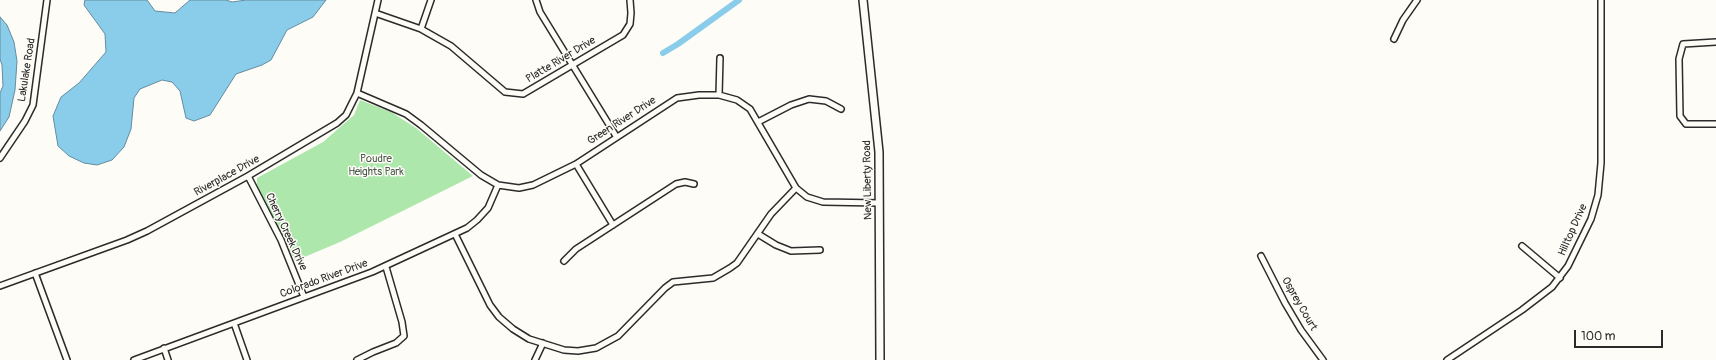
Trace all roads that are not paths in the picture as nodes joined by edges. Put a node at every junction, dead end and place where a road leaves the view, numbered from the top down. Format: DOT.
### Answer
graph roads {
  1 [pos="47,0"];
  2 [pos="378,0"];
  3 [pos="431,0"];
  4 [pos="536,0"];
  5 [pos="630,0"];
  6 [pos="863,0"];
  7 [pos="1417,0"];
  8 [pos="1601,0"];
  9 [pos="375,13"];
  10 [pos="421,29"];
  11 [pos="1394,39"];
  12 [pos="1716,42"];
  13 [pos="720,58"];
  14 [pos="573,65"];
  15 [pos="358,93"];
  16 [pos="719,96"];
  17 [pos="841,109"];
  18 [pos="758,122"];
  19 [pos="1716,124"];
  20 [pos="616,136"];
  21 [pos="0,158"];
  22 [pos="576,164"];
  23 [pos="248,176"];
  24 [pos="694,184"];
  25 [pos="498,186"];
  26 [pos="796,188"];
  27 [pos="880,203"];
  28 [pos="613,224"];
  29 [pos="455,234"];
  30 [pos="758,234"];
  31 [pos="1522,246"];
  32 [pos="820,250"];
  33 [pos="1261,256"];
  34 [pos="564,261"];
  35 [pos="386,267"];
  36 [pos="35,273"];
  37 [pos="1560,278"];
  38 [pos="0,286"];
  39 [pos="304,297"];
  40 [pos="234,323"];
  41 [pos="543,343"];
  42 [pos="164,348"];
  43 [pos="67,360"];
  44 [pos="134,360"];
  45 [pos="168,360"];
  46 [pos="247,360"];
  47 [pos="357,360"];
  48 [pos="535,360"];
  49 [pos="880,360"];
  50 [pos="1323,360"];
  51 [pos="1447,360"];
  1 -- 21 [label="street, Lakulake Road"];
  2 -- 9 [label="street, Riverplace Drive"];
  3 -- 10 [label="street"];
  4 -- 14 [label="street"];
  5 -- 14 [label="street, Platte River Drive"];
  6 -- 27 [label="street, New Liberty Road"];
  7 -- 11 [label="street"];
  8 -- 37 [label="street, Hilltop Drive"];
  9 -- 10 [label="street, Platte River Drive"];
  9 -- 15 [label="street, Riverplace Drive"];
  10 -- 14 [label="street, Platte River Drive"];
  12 -- 19 [label="street"];
  13 -- 16 [label="street"];
  14 -- 20 [label="street"];
  15 -- 23 [label="street, Riverplace Drive"];
  15 -- 25 [label="street, Green River Drive"];
  16 -- 18 [label="street, Green River Drive"];
  16 -- 20 [label="street, Green River Drive"];
  17 -- 18 [label="street"];
  18 -- 26 [label="street, Green River Drive"];
  20 -- 22 [label="street, Green River Drive"];
  22 -- 25 [label="street, Green River Drive"];
  22 -- 28 [label="street"];
  23 -- 36 [label="street, Riverplace Drive"];
  23 -- 39 [label="street, Cherry Creek Drive"];
  24 -- 28 [label="street"];
  25 -- 29 [label="street, Colorado River Drive"];
  26 -- 27 [label="street, Green River Drive"];
  26 -- 30 [label="street"];
  27 -- 49 [label="street, New Liberty Road"];
  28 -- 34 [label="street"];
  29 -- 35 [label="street, Colorado River Drive"];
  29 -- 41 [label="street"];
  30 -- 32 [label="street"];
  30 -- 41 [label="street"];
  31 -- 37 [label="street"];
  33 -- 50 [label="street, Osprey Court"];
  35 -- 39 [label="street, Colorado River Drive"];
  35 -- 47 [label="street"];
  36 -- 38 [label="street, Riverplace Drive"];
  36 -- 43 [label="street"];
  37 -- 51 [label="street, Hilltop Drive"];
  39 -- 40 [label="street, Colorado River Drive"];
  40 -- 42 [label="street, Colorado River Drive"];
  40 -- 46 [label="street"];
  41 -- 48 [label="street"];
  42 -- 44 [label="street, Colorado River Drive"];
  42 -- 45 [label="street"];
}
